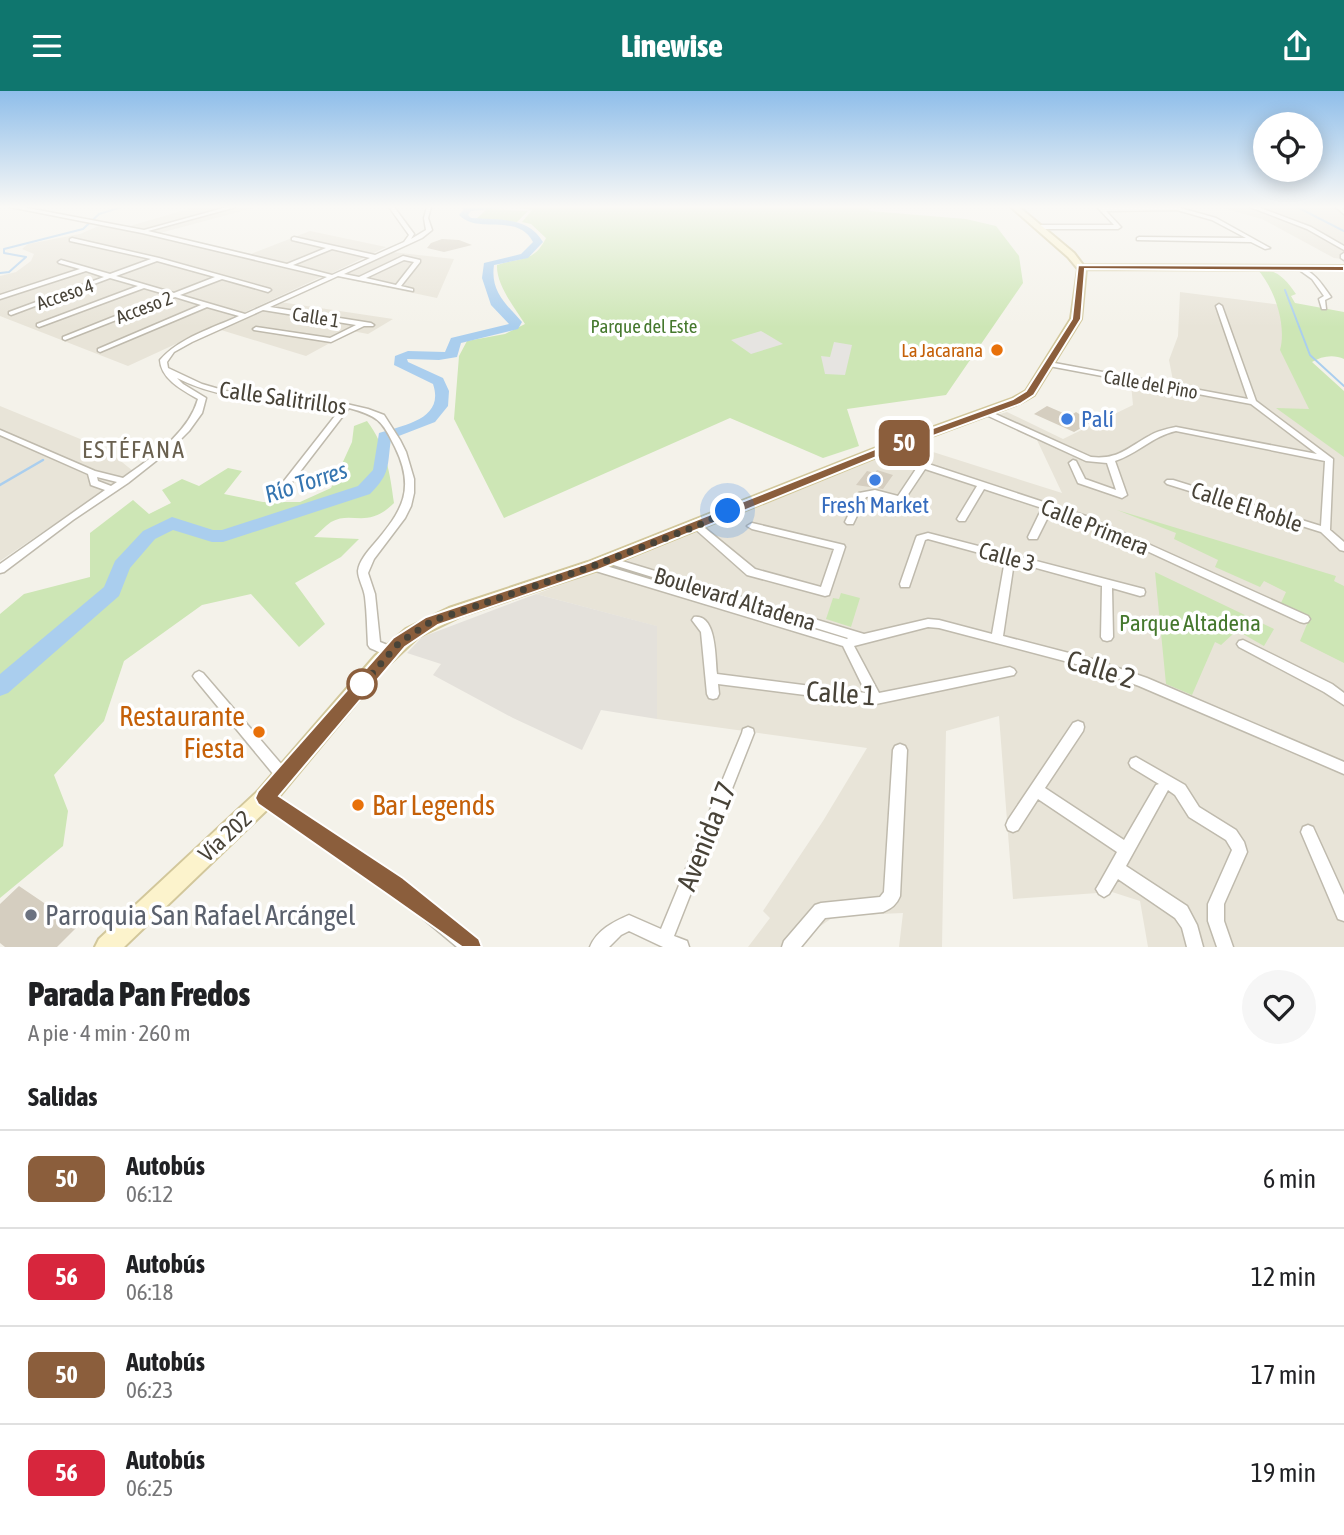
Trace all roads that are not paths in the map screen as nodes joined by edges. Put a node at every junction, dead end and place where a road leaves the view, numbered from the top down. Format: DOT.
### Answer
graph roads {
  1 [pos="103,247"];
  2 [pos="209,247"];
  3 [pos="334,247"];
  4 [pos="395,247"];
  5 [pos="1059,247"];
  6 [pos="374,257"];
  7 [pos="157,259"];
  8 [pos="61,262"];
  9 [pos="289,266"];
  10 [pos="1081,267"];
  11 [pos="86,268"];
  12 [pos="1300,268"];
  13 [pos="1344,268"];
  14 [pos="334,275"];
  15 [pos="222,276"];
  16 [pos="115,277"];
  17 [pos="360,279"];
  18 [pos="144,286"];
  19 [pos="397,288"];
  20 [pos="268,290"];
  21 [pos="411,290"];
  22 [pos="174,295"];
  23 [pos="0,297"];
  24 [pos="207,305"];
  25 [pos="1219,306"];
  26 [pos="262,308"];
  27 [pos="1324,308"];
  28 [pos="11,313"];
  29 [pos="245,316"];
  30 [pos="39,325"];
  31 [pos="256,329"];
  32 [pos="65,338"];
  33 [pos="100,350"];
  34 [pos="1049,364"];
  35 [pos="165,369"];
  36 [pos="1253,402"];
  37 [pos="347,406"];
  38 [pos="988,414"];
  39 [pos="0,432"];
  40 [pos="876,453"];
  41 [pos="1329,459"];
  42 [pos="1111,462"];
  43 [pos="1073,463"];
  44 [pos="922,468"];
  45 [pos="92,473"];
  46 [pos="124,481"];
  47 [pos="1170,482"];
  48 [pos="982,485"];
  49 [pos="111,489"];
  50 [pos="276,497"];
  51 [pos="1048,506"];
  52 [pos="962,519"];
  53 [pos="850,522"];
  54 [pos="697,526"];
  55 [pos="752,526"];
  56 [pos="1324,530"];
  57 [pos="1033,537"];
  58 [pos="1344,548"];
  59 [pos="1010,558"];
  60 [pos="608,560"];
  61 [pos="593,566"];
  62 [pos="0,569"];
  63 [pos="668,584"];
  64 [pos="905,584"];
  65 [pos="1107,584"];
  66 [pos="1140,592"];
  67 [pos="754,610"];
  68 [pos="1304,619"];
  69 [pos="698,620"];
  70 [pos="1107,637"];
  71 [pos="863,638"];
  72 [pos="997,640"];
  73 [pos="847,643"];
  74 [pos="1243,645"];
  75 [pos="391,652"];
  76 [pos="1010,672"];
  77 [pos="199,676"];
  78 [pos="712,678"];
  79 [pos="713,694"];
  80 [pos="877,699"];
  81 [pos="1344,700"];
  82 [pos="1078,727"];
  83 [pos="748,733"];
  84 [pos="900,750"];
  85 [pos="1136,763"];
  86 [pos="1344,768"];
  87 [pos="285,777"];
  88 [pos="1161,789"];
  89 [pos="1036,790"];
  90 [pos="265,798"];
  91 [pos="1013,825"];
  92 [pos="1308,832"];
  93 [pos="1126,850"];
  94 [pos="1116,867"];
  95 [pos="1104,889"];
  96 [pos="1344,913"];
  97 [pos="665,939"];
  98 [pos="107,947"];
  99 [pos="470,947"];
  100 [pos="598,947"];
  101 [pos="681,947"];
  102 [pos="790,947"];
  103 [pos="1195,947"];
  104 [pos="1225,947"];
  1 -- 7 [label="street"];
  2 -- 9 [label="street"];
  3 -- 6 [label="street"];
  3 -- 9 [label="street"];
  4 -- 6 [label="street"];
  5 -- 10 [label="main road"];
  6 -- 14 [label="street"];
  7 -- 15 [label="street"];
  7 -- 16 [label="street, Acceso 4"];
  8 -- 11 [label="street"];
  9 -- 14 [label="street"];
  10 -- 12 [label="main road"];
  10 -- 34 [label="main road, Vía 202"];
  11 -- 16 [label="street"];
  11 -- 23 [label="street"];
  12 -- 13 [label="main road"];
  12 -- 27 [label="street"];
  14 -- 17 [label="street"];
  14 -- 26 [label="street"];
  15 -- 20 [label="street"];
  15 -- 22 [label="street, Acceso 2"];
  16 -- 18 [label="street"];
  16 -- 28 [label="street, Acceso 4"];
  17 -- 19 [label="street"];
  17 -- 19 [label="street"];
  18 -- 22 [label="street"];
  18 -- 30 [label="street"];
  19 -- 21 [label="street"];
  22 -- 24 [label="street"];
  22 -- 32 [label="street, Acceso 2"];
  24 -- 29 [label="street"];
  24 -- 33 [label="street"];
  25 -- 36 [label="street"];
  26 -- 29 [label="street"];
  26 -- 31 [label="street, Calle 1"];
  29 -- 35 [label="street"];
  34 -- 36 [label="street, Calle del Pino"];
  34 -- 38 [label="main road, Vía 202"];
  35 -- 37 [label="street, Calle Salitrillos"];
  35 -- 46 [label="street"];
  36 -- 41 [label="street"];
  37 -- 50 [label="street"];
  37 -- 75 [label="street, Calle Salitrillos"];
  38 -- 40 [label="main road, Vía 202"];
  38 -- 42 [label="street"];
  39 -- 45 [label="street"];
  40 -- 44 [label="street, Calle Primera"];
  40 -- 54 [label="main road, Vía 202"];
  41 -- 42 [label="street"];
  41 -- 56 [label="street"];
  42 -- 43 [label="street"];
  44 -- 48 [label="street, Calle Primera"];
  44 -- 53 [label="street"];
  45 -- 46 [label="street"];
  45 -- 49 [label="street"];
  46 -- 49 [label="street"];
  47 -- 56 [label="street, Calle El Roble"];
  48 -- 51 [label="street, Calle Primera"];
  48 -- 52 [label="street"];
  49 -- 62 [label="street"];
  51 -- 57 [label="street"];
  51 -- 68 [label="street, Calle Primera"];
  54 -- 55 [label="street"];
  54 -- 60 [label="main road, Vía 202"];
  56 -- 58 [label="street"];
  59 -- 64 [label="street, Calle 3"];
  59 -- 65 [label="street, Calle 3"];
  59 -- 72 [label="street"];
  60 -- 61 [label="main road, Vía 202"];
  60 -- 63 [label="street, Boulevard Altadena"];
  61 -- 63 [label="street, Boulevard Altadena"];
  61 -- 75 [label="main road, Vía 202"];
  63 -- 67 [label="street, Boulevard Altadena"];
  65 -- 66 [label="street, Calle 3"];
  65 -- 70 [label="street"];
  67 -- 71 [label="street, Boulevard Altadena"];
  67 -- 73 [label="street, Boulevard Altadena"];
  69 -- 78 [label="street"];
  71 -- 72 [label="street, Calle 2"];
  71 -- 73 [label="street, Calle 2"];
  72 -- 86 [label="street, Calle 2"];
  73 -- 80 [label="street"];
  74 -- 81 [label="street"];
  75 -- 87 [label="main road, Vía 202"];
  76 -- 80 [label="street, Calle 1"];
  77 -- 87 [label="street"];
  78 -- 79 [label="street"];
  78 -- 80 [label="street, Calle 1"];
  82 -- 89 [label="street"];
  83 -- 97 [label="street, Avenida 17"];
  84 -- 102 [label="street"];
  85 -- 104 [label="street"];
  87 -- 90 [label="main road, Vía 202"];
  88 -- 93 [label="street"];
  89 -- 91 [label="street"];
  89 -- 93 [label="street"];
  90 -- 98 [label="main road, Vía 202"];
  90 -- 99 [label="street"];
  92 -- 96 [label="street"];
  93 -- 94 [label="street"];
  94 -- 95 [label="street"];
  94 -- 103 [label="street"];
  97 -- 100 [label="street"];
  97 -- 101 [label="street"];
}
